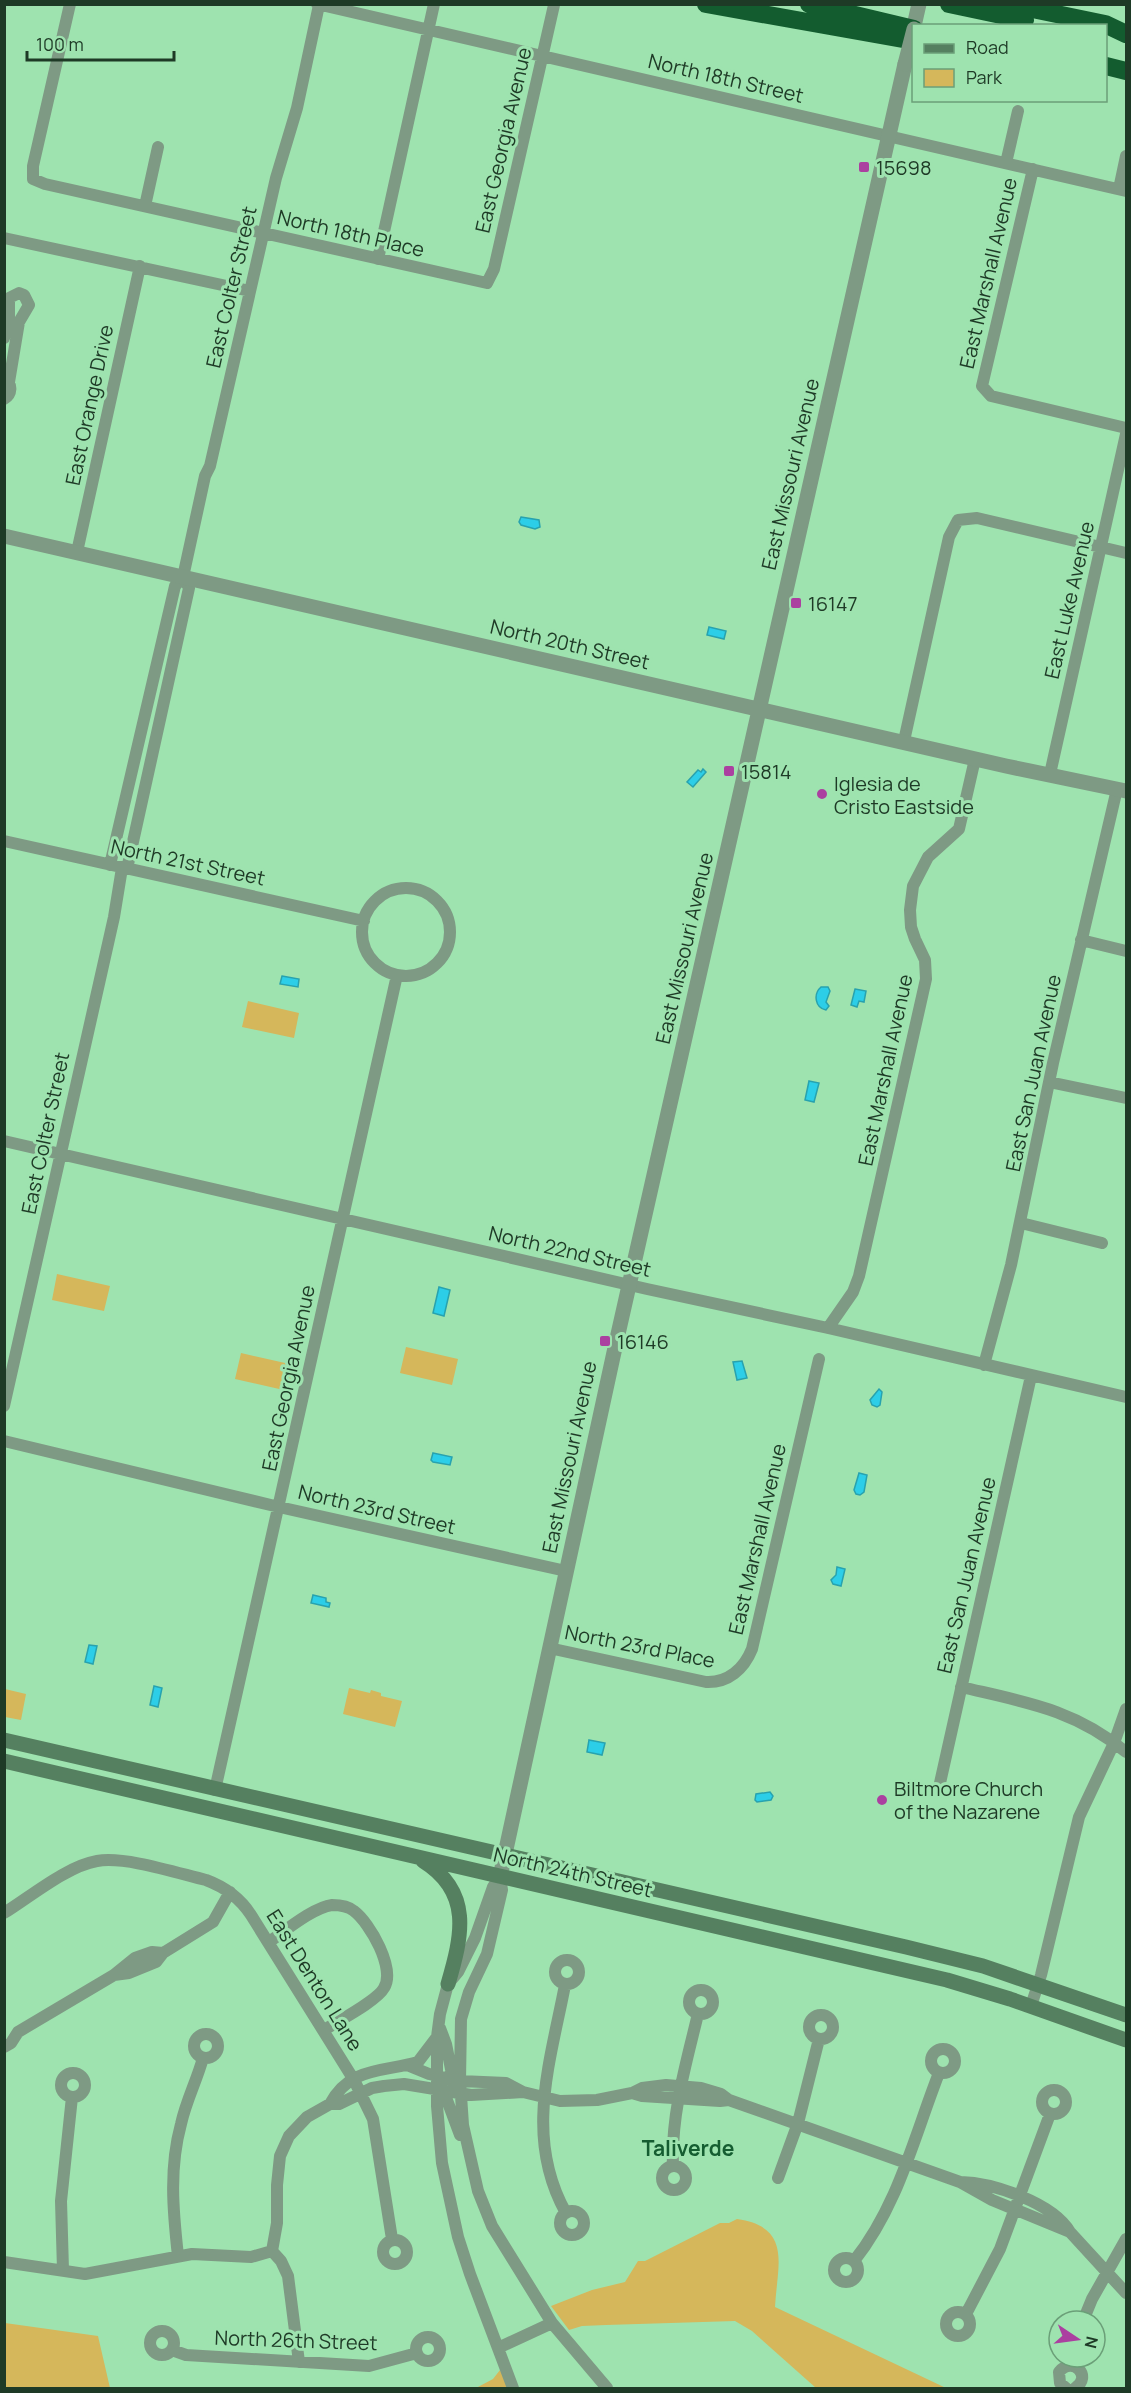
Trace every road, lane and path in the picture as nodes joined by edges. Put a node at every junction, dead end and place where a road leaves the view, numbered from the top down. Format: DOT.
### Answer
graph roads {
  1 [pos="70,4"];
  2 [pos="434,4"];
  3 [pos="706,4"];
  4 [pos="809,4"];
  5 [pos="919,4"];
  6 [pos="950,4"];
  7 [pos="1008,4"];
  8 [pos="318,5"];
  9 [pos="554,5"];
  10 [pos="915,24"];
  11 [pos="1047,24"];
  12 [pos="1105,24"];
  13 [pos="1107,25"];
  14 [pos="912,28"];
  15 [pos="429,30"];
  16 [pos="1107,34"];
  17 [pos="1126,34"];
  18 [pos="912,37"];
  19 [pos="1126,39"];
  20 [pos="912,41"];
  21 [pos="542,56"];
  22 [pos="1107,66"];
  23 [pos="1126,71"];
  24 [pos="1018,111"];
  25 [pos="888,135"];
  26 [pos="158,147"];
  27 [pos="1126,156"];
  28 [pos="1006,163"];
  29 [pos="1033,169"];
  30 [pos="1123,190"];
  31 [pos="145,206"];
  32 [pos="264,233"];
  33 [pos="4,238"];
  34 [pos="378,258"];
  35 [pos="140,266"];
  36 [pos="487,283"];
  37 [pos="250,291"];
  38 [pos="4,338"];
  39 [pos="7,381"];
  40 [pos="5,400"];
  41 [pos="1126,428"];
  42 [pos="1126,434"];
  43 [pos="4,536"];
  44 [pos="1101,547"];
  45 [pos="77,552"];
  46 [pos="1126,553"];
  47 [pos="183,577"];
  48 [pos="759,709"];
  49 [pos="904,741"];
  50 [pos="975,759"];
  51 [pos="1050,774"];
  52 [pos="1122,790"];
  53 [pos="4,841"];
  54 [pos="120,867"];
  55 [pos="364,921"];
  56 [pos="1081,940"];
  57 [pos="1126,951"];
  58 [pos="397,975"];
  59 [pos="1049,1082"];
  60 [pos="1126,1098"];
  61 [pos="4,1141"];
  62 [pos="60,1154"];
  63 [pos="343,1218"];
  64 [pos="1021,1223"];
  65 [pos="1102,1243"];
  66 [pos="629,1285"];
  67 [pos="828,1328"];
  68 [pos="819,1359"];
  69 [pos="984,1365"];
  70 [pos="1030,1376"];
  71 [pos="1126,1397"];
  72 [pos="4,1406"];
  73 [pos="4,1441"];
  74 [pos="279,1508"];
  75 [pos="566,1571"];
  76 [pos="549,1648"];
  77 [pos="723,1680"];
  78 [pos="961,1687"];
  79 [pos="1126,1709"];
  80 [pos="4,1740"];
  81 [pos="1114,1743"];
  82 [pos="1126,1752"];
  83 [pos="4,1761"];
  84 [pos="940,1783"];
  85 [pos="215,1790"];
  86 [pos="506,1855"];
  87 [pos="418,1858"];
  88 [pos="500,1877"];
  89 [pos="230,1892"];
  90 [pos="4,1913"];
  91 [pos="802,1922"];
  92 [pos="268,1942"];
  93 [pos="796,1945"];
  94 [pos="448,1984"];
  95 [pos="565,1984"];
  96 [pos="1038,1984"];
  97 [pos="1031,2006"];
  98 [pos="698,2014"];
  99 [pos="1126,2015"];
  100 [pos="461,2019"];
  101 [pos="439,2026"];
  102 [pos="324,2030"];
  103 [pos="4,2032"];
  104 [pos="18,2032"];
  105 [pos="819,2039"];
  106 [pos="1126,2040"];
  107 [pos="4,2047"];
  108 [pos="203,2058"];
  109 [pos="407,2065"];
  110 [pos="939,2073"];
  111 [pos="354,2080"];
  112 [pos="457,2080"];
  113 [pos="439,2085"];
  114 [pos="680,2091"];
  115 [pos="523,2092"];
  116 [pos="362,2093"];
  117 [pos="461,2095"];
  118 [pos="72,2097"];
  119 [pos="544,2099"];
  120 [pos="330,2104"];
  121 [pos="1050,2114"];
  122 [pos="798,2123"];
  123 [pos="470,2155"];
  124 [pos="906,2163"];
  125 [pos="673,2166"];
  126 [pos="778,2178"];
  127 [pos="1018,2203"];
  128 [pos="566,2212"];
  129 [pos="1126,2239"];
  130 [pos="393,2240"];
  131 [pos="273,2251"];
  132 [pos="178,2256"];
  133 [pos="854,2261"];
  134 [pos="4,2262"];
  135 [pos="63,2270"];
  136 [pos="1108,2271"];
  137 [pos="1126,2293"];
  138 [pos="1088,2309"];
  139 [pos="966,2314"];
  140 [pos="552,2323"];
  141 [pos="498,2348"];
  142 [pos="172,2350"];
  143 [pos="417,2353"];
  144 [pos="299,2362"];
  145 [pos="1062,2369"];
  146 [pos="1080,2369"];
  147 [pos="513,2388"];
  148 [pos="607,2388"];
  149 [pos="1066,2388"];
  150 [pos="1075,2388"];
  1 -- 31 [label="street, North 18th Place"];
  2 -- 15 [label="street"];
  3 -- 20 [label="highway"];
  4 -- 14 [label="highway"];
  5 -- 10 [label="street, East Missouri Avenue"];
  6 -- 11 [label="highway"];
  7 -- 12 [label="highway"];
  8 -- 15 [label="street, North 18th Street"];
  8 -- 32 [label="street, East Colter Street"];
  9 -- 21 [label="street, East Georgia Avenue"];
  13 -- 17 [label="highway"];
  15 -- 21 [label="street, North 18th Street"];
  15 -- 34 [label="street"];
  16 -- 19 [label="highway"];
  18 -- 25 [label="street, East Missouri Avenue, bridge"];
  21 -- 25 [label="street, North 18th Street"];
  21 -- 36 [label="street, East Georgia Avenue"];
  22 -- 23 [label="highway"];
  24 -- 28 [label="street, East Marshall Avenue"];
  25 -- 28 [label="street, North 18th Street"];
  25 -- 48 [label="street, East Missouri Avenue"];
  26 -- 31 [label="street"];
  27 -- 30 [label="street"];
  28 -- 29 [label="street, North 18th Street"];
  29 -- 30 [label="street, North 18th Street"];
  29 -- 41 [label="street, East Marshall Avenue"];
  31 -- 32 [label="street, North 18th Place"];
  32 -- 34 [label="street, North 18th Place"];
  32 -- 37 [label="street, East Colter Street"];
  33 -- 35 [label="street"];
  34 -- 36 [label="street, North 18th Place"];
  35 -- 37 [label="street"];
  35 -- 45 [label="street, East Orange Drive"];
  37 -- 47 [label="street, East Colter Street"];
  38 -- 39 [label="street"];
  39 -- 40 [label="street"];
  42 -- 44 [label="street, East Luke Avenue"];
  43 -- 45 [label="street, North 20th Street"];
  44 -- 46 [label="street"];
  44 -- 49 [label="street"];
  44 -- 51 [label="street, East Luke Avenue"];
  45 -- 47 [label="street, North 20th Street"];
  47 -- 48 [label="street, North 20th Street"];
  47 -- 54 [label="street, East Colter Street"];
  48 -- 49 [label="street, North 20th Street"];
  48 -- 66 [label="street, East Missouri Avenue"];
  49 -- 50 [label="street, North 20th Street"];
  50 -- 51 [label="street, North 20th Street"];
  50 -- 67 [label="street, East Marshall Avenue"];
  51 -- 52 [label="street, North 20th Street"];
  52 -- 56 [label="street, East San Juan Avenue"];
  53 -- 54 [label="street, North 21st Street"];
  54 -- 55 [label="street, North 21st Street"];
  54 -- 62 [label="street, East Colter Street"];
  55 -- 58 [label="street"];
  55 -- 58 [label="street"];
  56 -- 57 [label="street"];
  56 -- 59 [label="street, East San Juan Avenue"];
  58 -- 63 [label="street, East Georgia Avenue"];
  59 -- 60 [label="street"];
  59 -- 64 [label="street, East San Juan Avenue"];
  61 -- 62 [label="street, North 22nd Street"];
  62 -- 63 [label="street, North 22nd Street"];
  62 -- 72 [label="street, East Colter Street"];
  63 -- 66 [label="street, North 22nd Street"];
  63 -- 74 [label="street, East Georgia Avenue"];
  64 -- 65 [label="street"];
  64 -- 69 [label="street, East San Juan Avenue"];
  66 -- 67 [label="street, North 22nd Street"];
  66 -- 75 [label="street, East Missouri Avenue"];
  67 -- 69 [label="street, North 22nd Street"];
  68 -- 77 [label="street, East Marshall Avenue"];
  69 -- 70 [label="street, North 22nd Street"];
  70 -- 71 [label="street, North 22nd Street"];
  70 -- 78 [label="street, East San Juan Avenue"];
  73 -- 74 [label="street, North 23rd Street"];
  74 -- 75 [label="street, North 23rd Street"];
  74 -- 85 [label="street, East Georgia Avenue"];
  75 -- 76 [label="street, East Missouri Avenue"];
  76 -- 77 [label="street, North 23rd Place"];
  76 -- 86 [label="street, East Missouri Avenue"];
  78 -- 81 [label="street"];
  78 -- 84 [label="street, East San Juan Avenue"];
  79 -- 81 [label="street"];
  80 -- 85 [label="main road, North 24th Street"];
  81 -- 82 [label="street"];
  81 -- 96 [label="street"];
  83 -- 87 [label="main road, North 24th Street"];
  85 -- 86 [label="main road, North 24th Street"];
  86 -- 88 [label="street, East Missouri Avenue"];
  86 -- 91 [label="main road, North 24th Street"];
  87 -- 88 [label="main road, North 24th Street"];
  87 -- 94 [label="main road"];
  88 -- 93 [label="main road, North 24th Street"];
  88 -- 94 [label="street"];
  88 -- 100 [label="street"];
  89 -- 90 [label="street"];
  89 -- 92 [label="street, East Denton Lane"];
  89 -- 104 [label="street"];
  91 -- 93 [label="main road"];
  91 -- 96 [label="main road, North 24th Street"];
  92 -- 102 [label="street, East Denton Lane"];
  92 -- 102 [label="street"];
  93 -- 97 [label="main road, North 24th Street"];
  94 -- 101 [label="street"];
  95 -- 119 [label="street"];
  96 -- 97 [label="street"];
  96 -- 99 [label="main road, North 24th Street"];
  97 -- 106 [label="main road, North 24th Street"];
  98 -- 114 [label="street"];
  100 -- 101 [label="street"];
  100 -- 112 [label="street"];
  101 -- 109 [label="street"];
  101 -- 112 [label="street"];
  101 -- 113 [label="street"];
  102 -- 111 [label="street, East Denton Lane"];
  103 -- 104 [label="street"];
  104 -- 107 [label="street"];
  105 -- 122 [label="street"];
  108 -- 132 [label="street"];
  109 -- 111 [label="street"];
  109 -- 113 [label="street"];
  110 -- 124 [label="street"];
  111 -- 116 [label="street, East Denton Lane"];
  111 -- 120 [label="street"];
  112 -- 113 [label="street"];
  112 -- 115 [label="street"];
  112 -- 117 [label="street"];
  113 -- 116 [label="street"];
  113 -- 117 [label="street"];
  113 -- 123 [label="street"];
  113 -- 141 [label="street"];
  114 -- 119 [label="street"];
  114 -- 122 [label="street"];
  114 -- 125 [label="street"];
  115 -- 117 [label="street"];
  115 -- 119 [label="street"];
  116 -- 120 [label="street"];
  116 -- 130 [label="street"];
  117 -- 123 [label="street"];
  118 -- 135 [label="street"];
  119 -- 128 [label="street"];
  120 -- 131 [label="street"];
  121 -- 127 [label="street"];
  122 -- 124 [label="street"];
  122 -- 126 [label="street"];
  123 -- 140 [label="street"];
  124 -- 127 [label="street"];
  124 -- 133 [label="street"];
  127 -- 136 [label="street"];
  127 -- 139 [label="street"];
  129 -- 136 [label="street"];
  131 -- 132 [label="street"];
  131 -- 144 [label="street"];
  132 -- 135 [label="street"];
  134 -- 135 [label="street"];
  136 -- 137 [label="street"];
  136 -- 138 [label="street"];
  140 -- 141 [label="street"];
  140 -- 148 [label="street"];
  141 -- 147 [label="street"];
  142 -- 144 [label="street, North 26th Street"];
  143 -- 144 [label="street, North 26th Street"];
  145 -- 149 [label="street"];
  146 -- 150 [label="street"];
}
